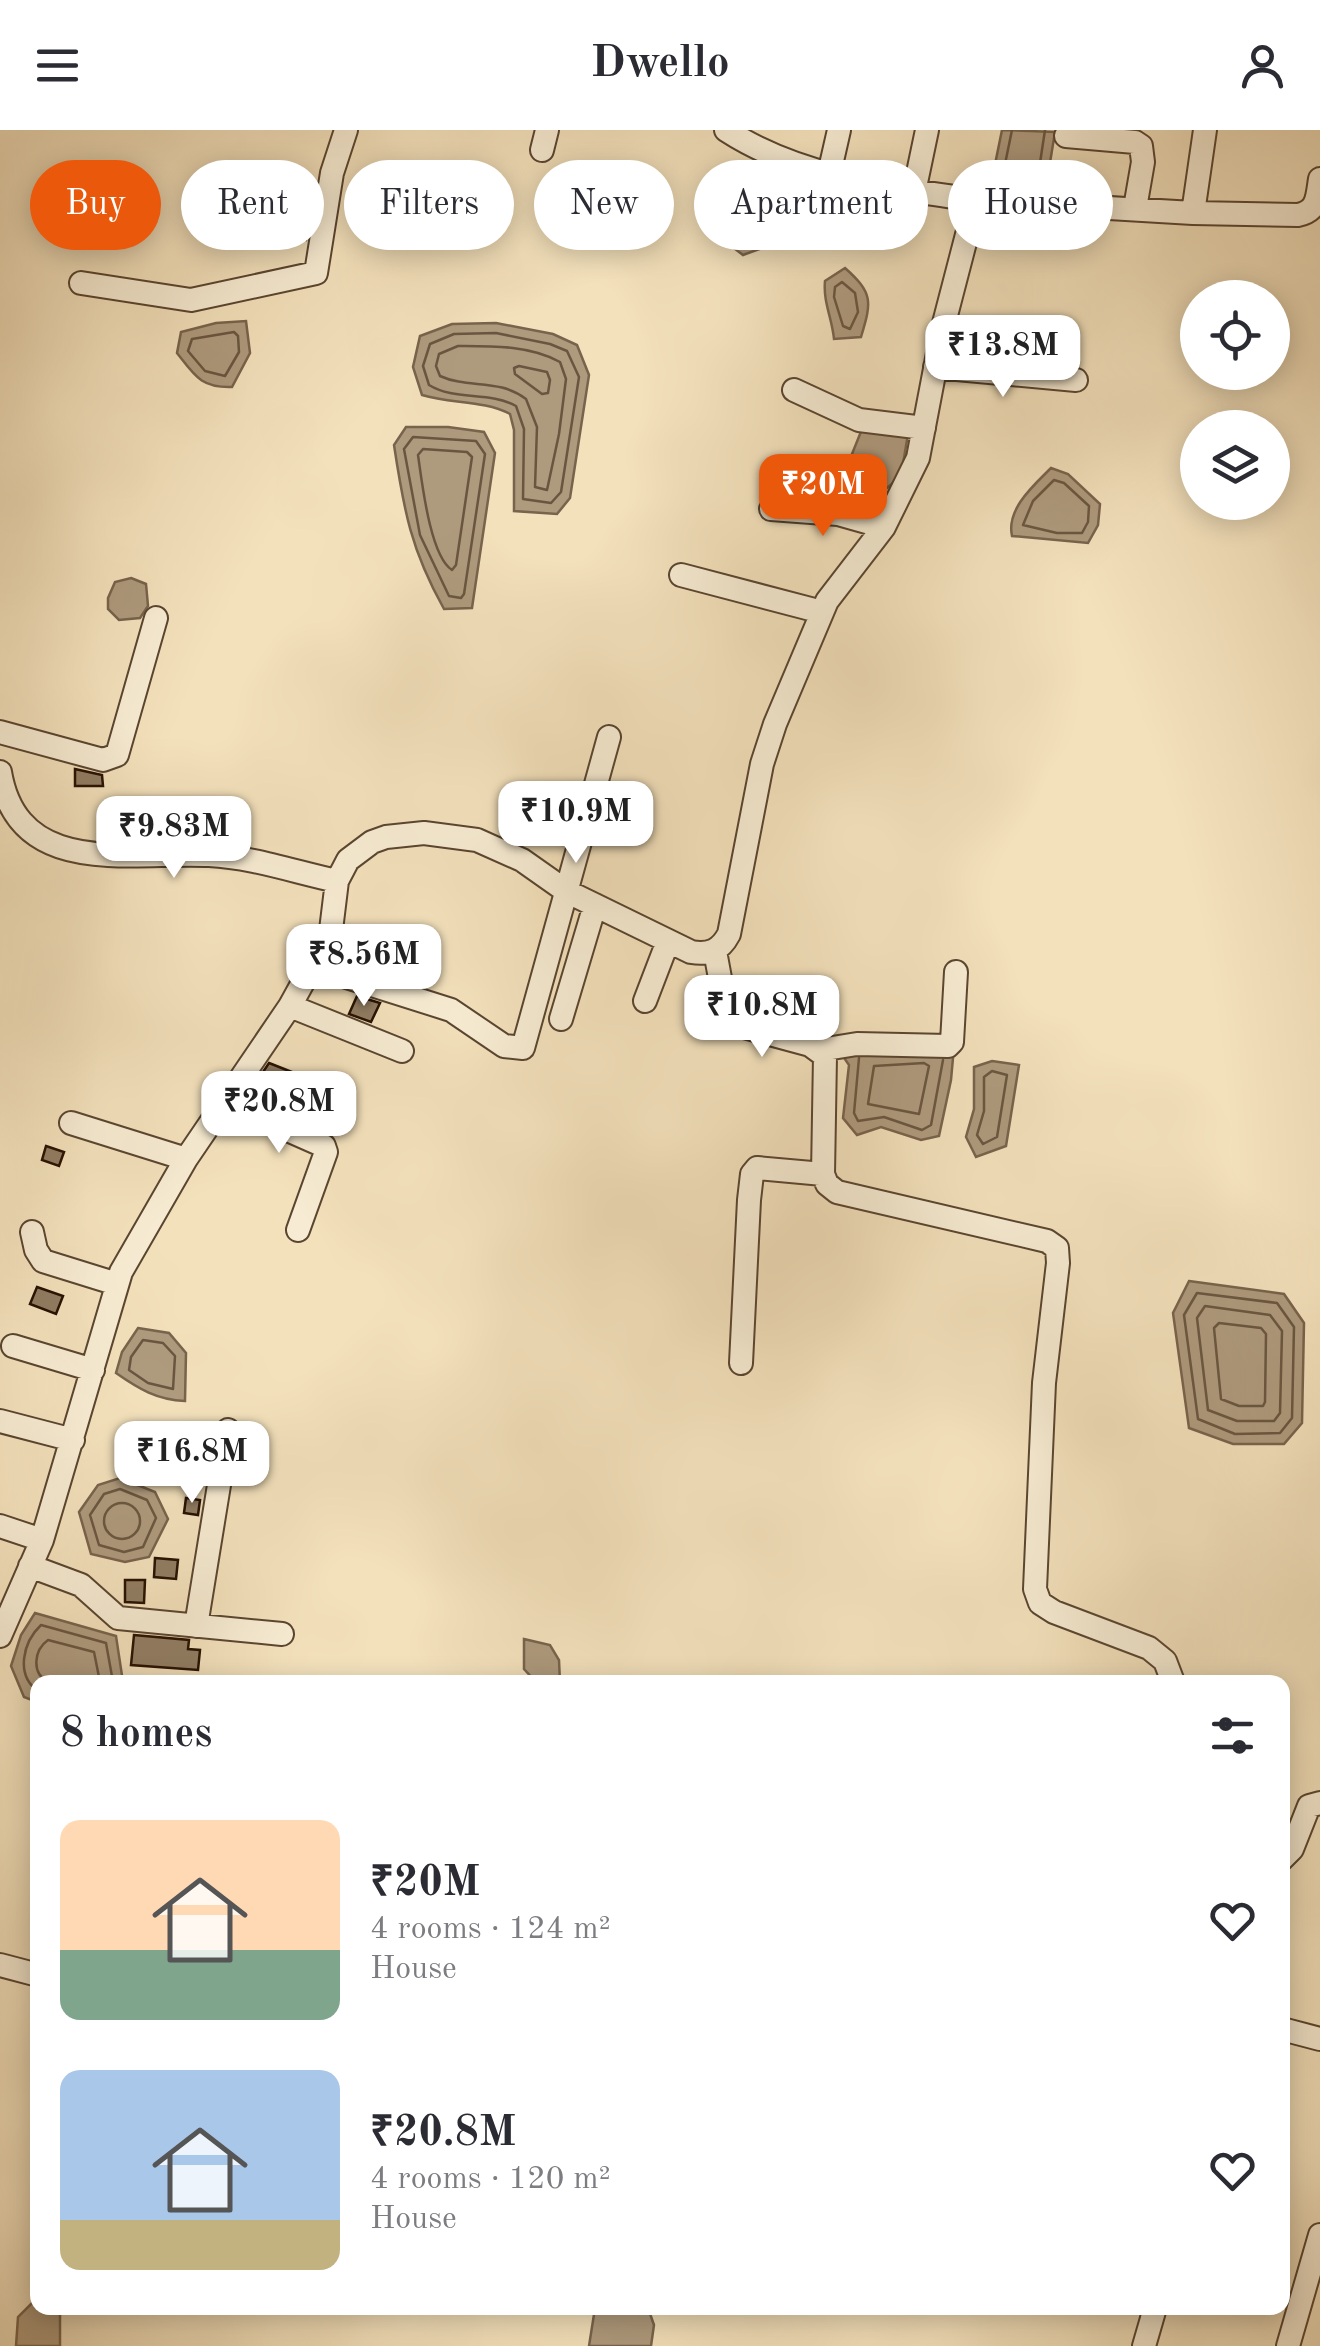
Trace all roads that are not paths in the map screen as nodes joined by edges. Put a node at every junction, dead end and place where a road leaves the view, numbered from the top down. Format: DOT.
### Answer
graph roads {
  1 [pos="346,130"];
  2 [pos="839,130"];
  3 [pos="927,130"];
  4 [pos="1204,130"];
  5 [pos="730,131"];
  6 [pos="1066,136"];
  7 [pos="1136,136"];
  8 [pos="792,160"];
  9 [pos="834,160"];
  10 [pos="921,160"];
  11 [pos="1320,179"];
  12 [pos="1113,207"];
  13 [pos="1135,208"];
  14 [pos="1194,214"];
  15 [pos="1314,214"];
  16 [pos="964,250"];
  17 [pos="81,284"];
  18 [pos="935,367"];
  19 [pos="1076,380"];
  20 [pos="794,390"];
  21 [pos="924,428"];
  22 [pos="771,509"];
  23 [pos="884,527"];
  24 [pos="682,575"];
  25 [pos="822,612"];
  26 [pos="156,618"];
  27 [pos="0,732"];
  28 [pos="610,737"];
  29 [pos="0,772"];
  30 [pos="4,796"];
  31 [pos="337,882"];
  32 [pos="566,891"];
  33 [pos="594,905"];
  34 [pos="668,941"];
  35 [pos="715,951"];
  36 [pos="312,966"];
  37 [pos="956,972"];
  38 [pos="645,1002"];
  39 [pos="290,1006"];
  40 [pos="562,1019"];
  41 [pos="820,1050"];
  42 [pos="402,1051"];
  43 [pos="234,1088"];
  44 [pos="70,1123"];
  45 [pos="186,1159"];
  46 [pos="823,1174"];
  47 [pos="298,1230"];
  48 [pos="32,1232"];
  49 [pos="117,1284"];
  50 [pos="13,1346"];
  51 [pos="741,1363"];
  52 [pos="92,1370"];
  53 [pos="0,1421"];
  54 [pos="228,1430"];
  55 [pos="74,1440"];
  56 [pos="0,1526"];
  57 [pos="42,1540"];
  58 [pos="30,1566"];
  59 [pos="196,1626"];
  60 [pos="282,1634"];
  61 [pos="0,1636"];
  62 [pos="1170,1675"];
  63 [pos="1320,1803"];
  64 [pos="1290,1851"];
  65 [pos="0,1966"];
  66 [pos="30,1973"];
  67 [pos="1290,2031"];
  68 [pos="1320,2039"];
  69 [pos="1320,2235"];
  70 [pos="1152,2315"];
  71 [pos="1144,2346"];
  72 [pos="1288,2346"];
  1 -- 17 [label="street"];
  2 -- 9 [label="street"];
  3 -- 10 [label="street"];
  4 -- 14 [label="street"];
  5 -- 8 [label="street"];
  6 -- 7 [label="street"];
  7 -- 13 [label="street"];
  11 -- 15 [label="street"];
  12 -- 13 [label="street"];
  13 -- 14 [label="street"];
  14 -- 15 [label="street"];
  16 -- 18 [label="street"];
  18 -- 19 [label="street"];
  18 -- 21 [label="street"];
  20 -- 21 [label="street"];
  21 -- 23 [label="street"];
  22 -- 23 [label="street"];
  23 -- 25 [label="street"];
  24 -- 25 [label="street"];
  25 -- 35 [label="street"];
  26 -- 27 [label="street"];
  28 -- 32 [label="street"];
  29 -- 30 [label="street"];
  30 -- 31 [label="street"];
  31 -- 32 [label="street"];
  31 -- 36 [label="street"];
  32 -- 33 [label="street"];
  32 -- 36 [label="street"];
  33 -- 34 [label="street"];
  33 -- 40 [label="street"];
  34 -- 35 [label="street"];
  34 -- 38 [label="street"];
  35 -- 41 [label="street"];
  36 -- 39 [label="street"];
  37 -- 41 [label="street"];
  39 -- 42 [label="street"];
  39 -- 43 [label="street"];
  41 -- 46 [label="street"];
  43 -- 45 [label="street"];
  43 -- 47 [label="street"];
  44 -- 45 [label="street"];
  45 -- 49 [label="street"];
  46 -- 51 [label="street"];
  46 -- 62 [label="street"];
  48 -- 49 [label="street"];
  49 -- 52 [label="street"];
  50 -- 52 [label="street"];
  52 -- 55 [label="street"];
  53 -- 55 [label="street"];
  54 -- 59 [label="street"];
  55 -- 57 [label="street"];
  56 -- 57 [label="street"];
  57 -- 58 [label="street"];
  58 -- 59 [label="street"];
  58 -- 61 [label="street"];
  59 -- 60 [label="street"];
  63 -- 64 [label="street"];
  65 -- 66 [label="street"];
  67 -- 68 [label="street"];
  69 -- 72 [label="street"];
  70 -- 71 [label="street"];
}
